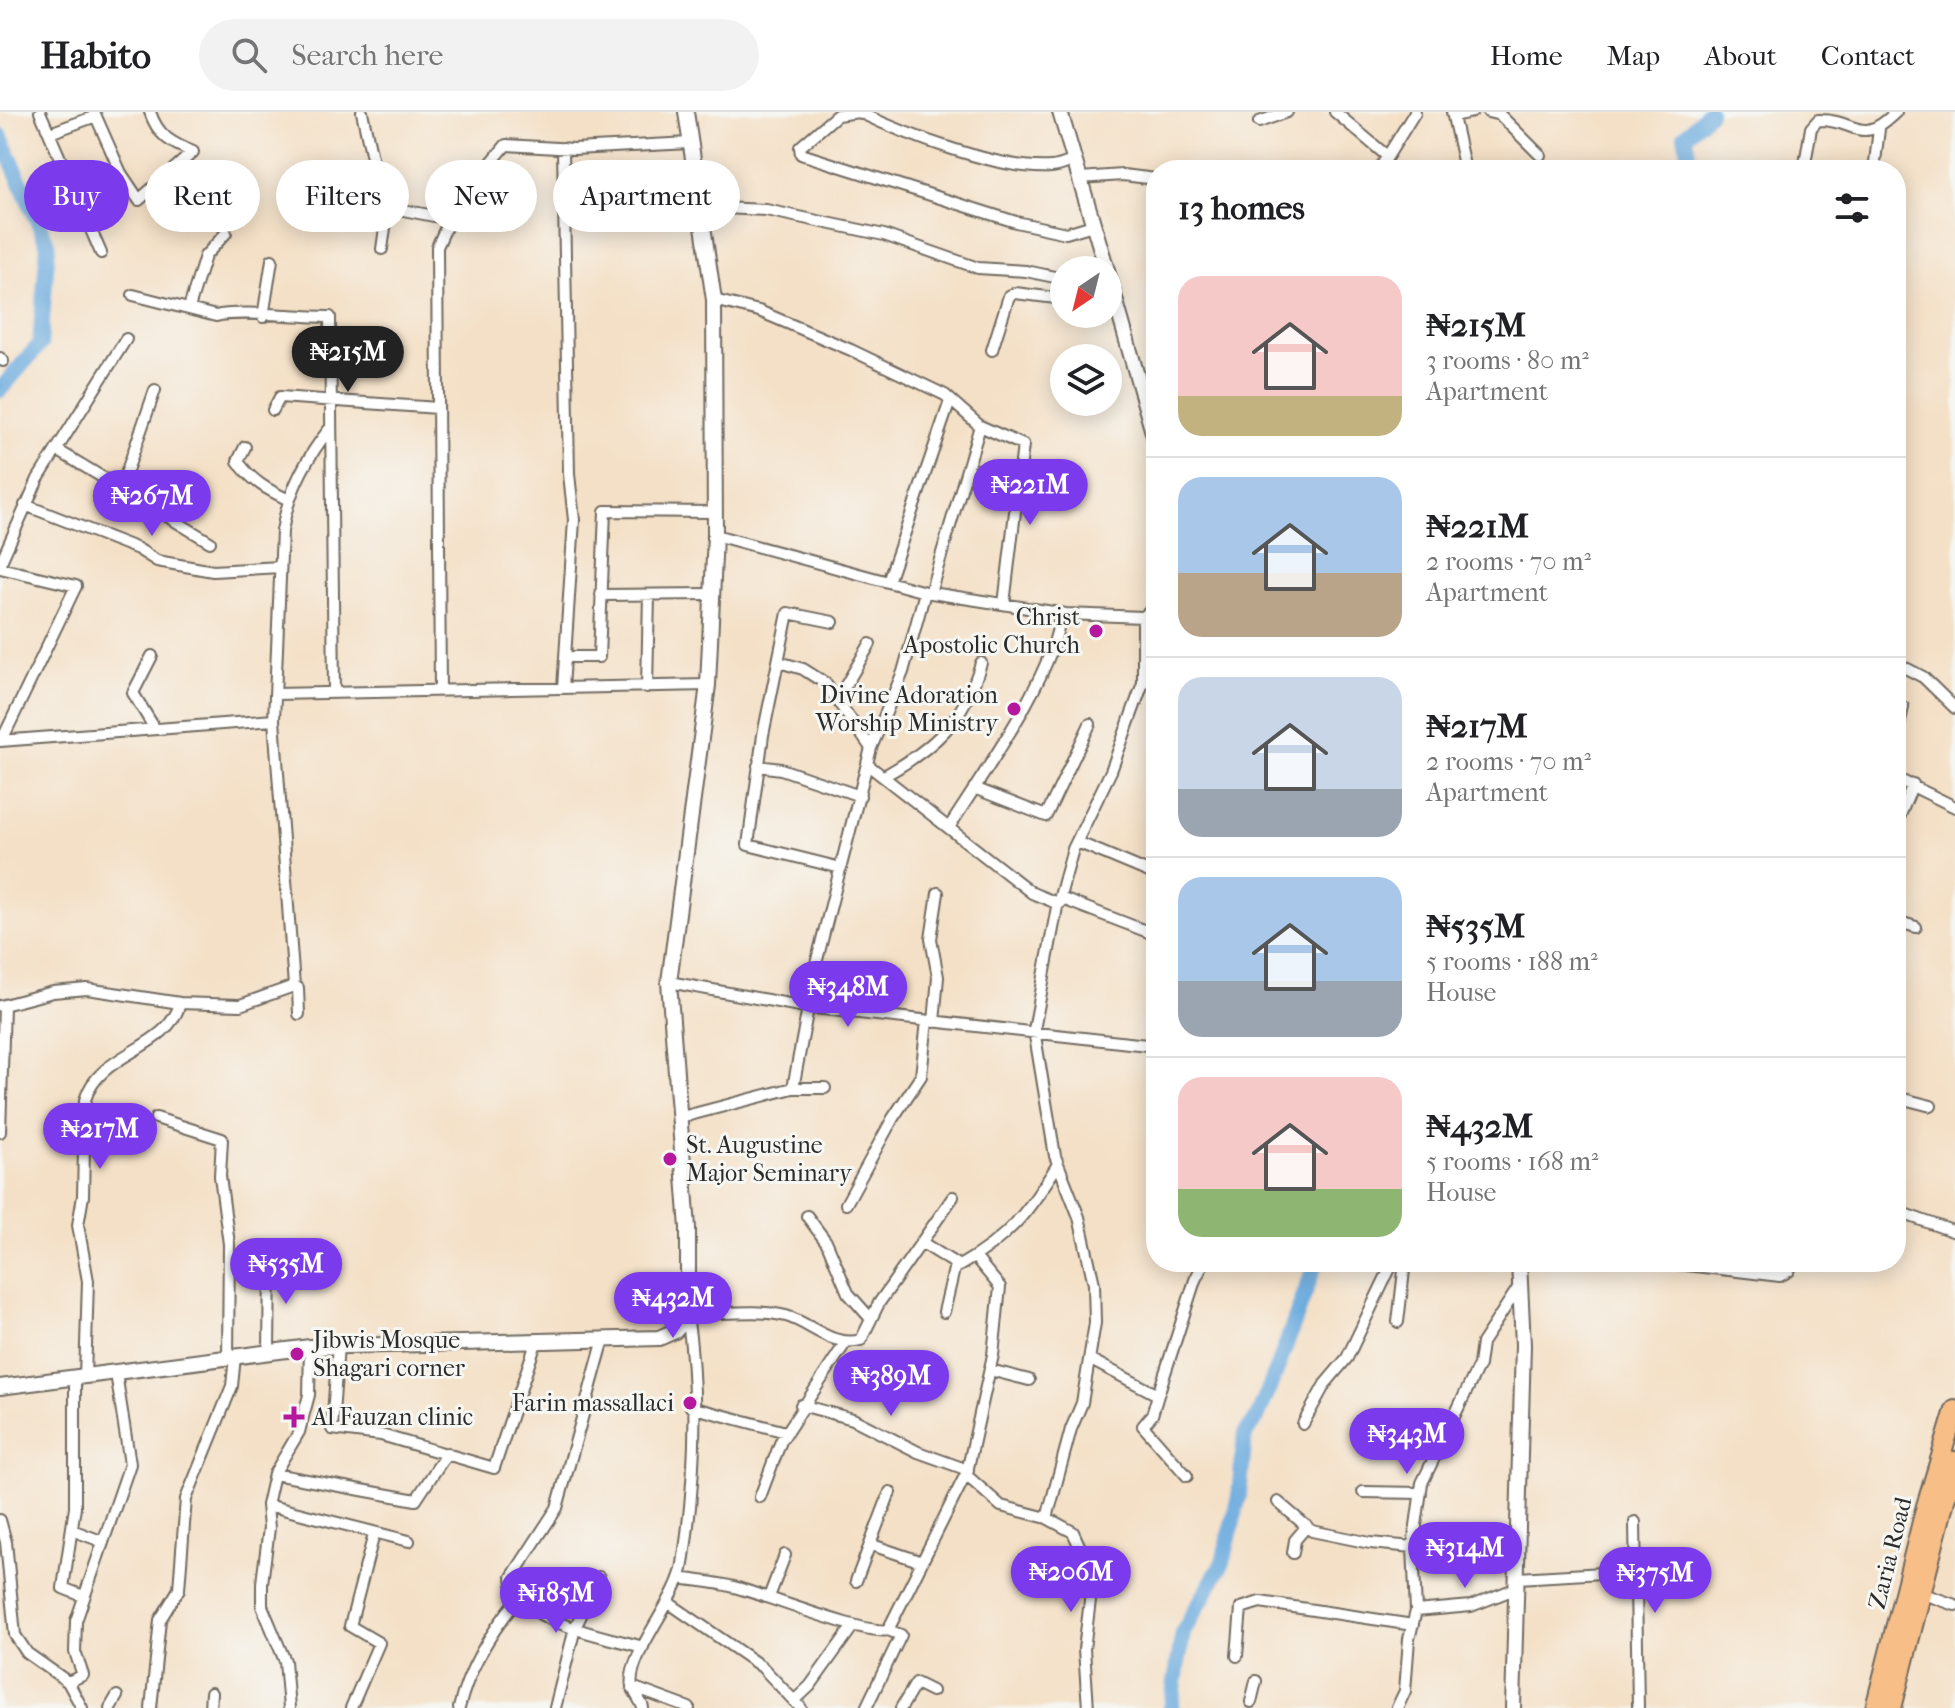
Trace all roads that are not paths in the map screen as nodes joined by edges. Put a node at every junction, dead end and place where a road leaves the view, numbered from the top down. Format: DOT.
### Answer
graph roads {
  1 [pos="40,112"];
  2 [pos="150,112"];
  3 [pos="362,112"];
  4 [pos="686,112"];
  5 [pos="859,112"];
  6 [pos="1060,112"];
  7 [pos="1287,112"];
  8 [pos="1335,112"];
  9 [pos="1415,112"];
  10 [pos="1472,112"];
  11 [pos="1488,112"];
  12 [pos="1896,112"];
  13 [pos="95,114"];
  14 [pos="1452,114"];
  15 [pos="1259,122"];
  16 [pos="1879,129"];
  17 [pos="50,133"];
  18 [pos="690,143"];
  19 [pos="563,148"];
  20 [pos="1540,155"];
  21 [pos="1387,156"];
  22 [pos="372,160"];
  23 [pos="494,160"];
  24 [pos="693,160"];
  25 [pos="1075,160"];
  26 [pos="1385,160"];
  27 [pos="1463,160"];
  28 [pos="1806,160"];
  29 [pos="1875,160"];
  30 [pos="1080,178"];
  31 [pos="1146,178"];
  32 [pos="740,209"];
  33 [pos="1093,225"];
  34 [pos="384,232"];
  35 [pos="443,232"];
  36 [pos="704,232"];
  37 [pos="226,233"];
  38 [pos="382,249"];
  39 [pos="101,253"];
  40 [pos="1102,256"];
  41 [pos="272,260"];
  42 [pos="1050,276"];
  43 [pos="133,295"];
  44 [pos="1050,297"];
  45 [pos="714,300"];
  46 [pos="189,308"];
  47 [pos="263,317"];
  48 [pos="1121,328"];
  49 [pos="126,339"];
  50 [pos="992,350"];
  51 [pos="155,390"];
  52 [pos="950,401"];
  53 [pos="331,402"];
  54 [pos="438,408"];
  55 [pos="273,410"];
  56 [pos="1146,411"];
  57 [pos="980,426"];
  58 [pos="331,427"];
  59 [pos="245,447"];
  60 [pos="57,450"];
  61 [pos="121,488"];
  62 [pos="289,500"];
  63 [pos="25,505"];
  64 [pos="714,512"];
  65 [pos="715,535"];
  66 [pos="210,542"];
  67 [pos="0,566"];
  68 [pos="280,567"];
  69 [pos="888,582"];
  70 [pos="928,592"];
  71 [pos="712,594"];
  72 [pos="601,595"];
  73 [pos="649,595"];
  74 [pos="1004,604"];
  75 [pos="1060,613"];
  76 [pos="1146,614"];
  77 [pos="1143,617"];
  78 [pos="833,622"];
  79 [pos="870,644"];
  80 [pos="152,656"];
  81 [pos="565,657"];
  82 [pos="779,662"];
  83 [pos="981,663"];
  84 [pos="1906,668"];
  85 [pos="708,685"];
  86 [pos="647,687"];
  87 [pos="563,688"];
  88 [pos="440,690"];
  89 [pos="334,692"];
  90 [pos="276,694"];
  91 [pos="837,700"];
  92 [pos="1955,708"];
  93 [pos="274,720"];
  94 [pos="1090,724"];
  95 [pos="155,729"];
  96 [pos="1,740"];
  97 [pos="871,748"];
  98 [pos="868,765"];
  99 [pos="758,766"];
  100 [pos="884,776"];
  101 [pos="1906,782"];
  102 [pos="1913,784"];
  103 [pos="974,788"];
  104 [pos="860,796"];
  105 [pos="1906,801"];
  106 [pos="1955,807"];
  107 [pos="950,826"];
  108 [pos="1077,842"];
  109 [pos="841,868"];
  110 [pos="1146,871"];
  111 [pos="938,893"];
  112 [pos="1059,901"];
  113 [pos="1906,924"];
  114 [pos="1916,927"];
  115 [pos="1146,931"];
  116 [pos="669,982"];
  117 [pos="294,986"];
  118 [pos="180,1003"];
  119 [pos="2,1006"];
  120 [pos="806,1007"];
  121 [pos="299,1014"];
  122 [pos="930,1021"];
  123 [pos="1034,1030"];
  124 [pos="1146,1045"];
  125 [pos="793,1088"];
  126 [pos="825,1088"];
  127 [pos="1906,1100"];
  128 [pos="1931,1106"];
  129 [pos="156,1118"];
  130 [pos="678,1118"];
  131 [pos="0,1132"];
  132 [pos="1058,1164"];
  133 [pos="953,1197"];
  134 [pos="846,1204"];
  135 [pos="1906,1215"];
  136 [pos="807,1216"];
  137 [pos="1955,1232"];
  138 [pos="921,1242"];
  139 [pos="975,1257"];
  140 [pos="270,1260"];
  141 [pos="955,1265"];
  142 [pos="1199,1272"];
  143 [pos="1388,1272"];
  144 [pos="1404,1272"];
  145 [pos="1520,1272"];
  146 [pos="1746,1272"];
  147 [pos="1787,1272"];
  148 [pos="1522,1283"];
  149 [pos="944,1312"];
  150 [pos="687,1314"];
  151 [pos="871,1319"];
  152 [pos="1398,1322"];
  153 [pos="604,1339"];
  154 [pos="537,1340"];
  155 [pos="846,1342"];
  156 [pos="338,1345"];
  157 [pos="310,1347"];
  158 [pos="269,1352"];
  159 [pos="231,1357"];
  160 [pos="1091,1360"];
  161 [pos="990,1370"];
  162 [pos="116,1373"];
  163 [pos="80,1378"];
  164 [pos="1029,1380"];
  165 [pos="0,1387"];
  166 [pos="1158,1395"];
  167 [pos="801,1405"];
  168 [pos="691,1407"];
  169 [pos="1955,1410"];
  170 [pos="1303,1424"];
  171 [pos="786,1432"];
  172 [pos="447,1453"];
  173 [pos="1955,1461"];
  174 [pos="967,1473"];
  175 [pos="274,1474"];
  176 [pos="1187,1476"];
  177 [pos="890,1492"];
  178 [pos="1363,1492"];
  179 [pos="1421,1493"];
  180 [pos="760,1497"];
  181 [pos="1278,1502"];
  182 [pos="267,1505"];
  183 [pos="1948,1508"];
  184 [pos="1047,1518"];
  185 [pos="0,1520"];
  186 [pos="1635,1522"];
  187 [pos="1307,1526"];
  188 [pos="72,1530"];
  189 [pos="374,1534"];
  190 [pos="101,1541"];
  191 [pos="409,1541"];
  192 [pos="872,1545"];
  193 [pos="1413,1547"];
  194 [pos="1293,1553"];
  195 [pos="785,1555"];
  196 [pos="922,1562"];
  197 [pos="1637,1571"];
  198 [pos="599,1577"];
  199 [pos="679,1578"];
  200 [pos="856,1581"];
  201 [pos="1518,1583"];
  202 [pos="1921,1593"];
  203 [pos="83,1596"];
  204 [pos="769,1597"];
  205 [pos="519,1598"];
  206 [pos="669,1603"];
  207 [pos="1955,1605"];
  208 [pos="1416,1611"];
  209 [pos="1413,1625"];
  210 [pos="853,1626"];
  211 [pos="575,1628"];
  212 [pos="888,1630"];
  213 [pos="643,1647"];
  214 [pos="1237,1656"];
  215 [pos="1256,1681"];
  216 [pos="68,1682"];
  217 [pos="632,1687"];
  218 [pos="932,1691"];
  219 [pos="211,1693"];
  220 [pos="117,1696"];
  221 [pos="797,1704"];
  222 [pos="1253,1706"];
  223 [pos="82,1708"];
  224 [pos="110,1708"];
  225 [pos="151,1708"];
  226 [pos="210,1708"];
  227 [pos="289,1708"];
  228 [pos="351,1708"];
  229 [pos="459,1708"];
  230 [pos="555,1708"];
  231 [pos="643,1708"];
  232 [pos="689,1708"];
  233 [pos="866,1708"];
  234 [pos="901,1708"];
  235 [pos="1088,1708"];
  236 [pos="1397,1708"];
  237 [pos="1513,1708"];
  238 [pos="1638,1708"];
  239 [pos="1875,1708"];
  240 [pos="1892,1708"];
  1 -- 17 [label="street"];
  2 -- 13 [label="street"];
  3 -- 22 [label="street"];
  4 -- 18 [label="street"];
  5 -- 25 [label="street"];
  5 -- 33 [label="street"];
  6 -- 25 [label="street"];
  7 -- 15 [label="street"];
  8 -- 21 [label="street"];
  9 -- 21 [label="street"];
  10 -- 14 [label="street"];
  11 -- 20 [label="street"];
  12 -- 16 [label="street"];
  13 -- 17 [label="street"];
  14 -- 27 [label="street"];
  16 -- 28 [label="street"];
  16 -- 29 [label="street"];
  17 -- 39 [label="street"];
  18 -- 19 [label="street"];
  18 -- 24 [label="street"];
  19 -- 23 [label="street"];
  19 -- 81 [label="street"];
  21 -- 26 [label="street"];
  25 -- 30 [label="street"];
  30 -- 31 [label="street"];
  30 -- 33 [label="street"];
  32 -- 42 [label="street"];
  33 -- 40 [label="street"];
  34 -- 38 [label="street"];
  35 -- 54 [label="street"];
  36 -- 45 [label="street"];
  37 -- 46 [label="street"];
  41 -- 47 [label="street"];
  43 -- 46 [label="street"];
  44 -- 50 [label="street"];
  45 -- 52 [label="street"];
  45 -- 64 [label="street"];
  46 -- 47 [label="street"];
  47 -- 53 [label="street"];
  48 -- 56 [label="street"];
  49 -- 60 [label="street"];
  51 -- 61 [label="street"];
  52 -- 57 [label="street"];
  52 -- 69 [label="street"];
  53 -- 54 [label="street"];
  53 -- 55 [label="street"];
  53 -- 58 [label="street"];
  54 -- 88 [label="street"];
  57 -- 70 [label="street"];
  57 -- 74 [label="street"];
  58 -- 62 [label="street"];
  58 -- 89 [label="street"];
  59 -- 62 [label="street"];
  60 -- 61 [label="street"];
  60 -- 63 [label="street"];
  61 -- 66 [label="street"];
  62 -- 68 [label="street"];
  63 -- 67 [label="street"];
  63 -- 68 [label="street"];
  64 -- 65 [label="street"];
  64 -- 72 [label="street"];
  65 -- 69 [label="street"];
  65 -- 71 [label="street"];
  67 -- 96 [label="street"];
  68 -- 90 [label="street"];
  69 -- 70 [label="street"];
  70 -- 74 [label="street"];
  70 -- 97 [label="street"];
  71 -- 73 [label="street"];
  71 -- 85 [label="street"];
  72 -- 73 [label="street"];
  72 -- 81 [label="street"];
  73 -- 86 [label="street"];
  74 -- 75 [label="street"];
  75 -- 77 [label="street"];
  75 -- 103 [label="street"];
  76 -- 77 [label="street"];
  77 -- 108 [label="street"];
  78 -- 82 [label="street"];
  79 -- 91 [label="street"];
  80 -- 95 [label="street"];
  81 -- 87 [label="street"];
  82 -- 91 [label="street"];
  82 -- 99 [label="street"];
  83 -- 100 [label="street"];
  84 -- 92 [label="street"];
  85 -- 86 [label="street"];
  85 -- 116 [label="street"];
  86 -- 87 [label="street"];
  87 -- 88 [label="street"];
  88 -- 89 [label="street"];
  89 -- 90 [label="street"];
  90 -- 93 [label="street"];
  91 -- 97 [label="street"];
  93 -- 95 [label="street"];
  93 -- 117 [label="street"];
  94 -- 103 [label="street"];
  95 -- 96 [label="street"];
  97 -- 98 [label="street"];
  98 -- 100 [label="street"];
  98 -- 104 [label="street"];
  99 -- 104 [label="street"];
  99 -- 109 [label="street"];
  100 -- 107 [label="street"];
  101 -- 102 [label="street"];
  102 -- 105 [label="street"];
  102 -- 106 [label="street"];
  103 -- 107 [label="street"];
  104 -- 109 [label="street"];
  107 -- 112 [label="street"];
  108 -- 110 [label="street"];
  108 -- 112 [label="street"];
  109 -- 120 [label="street"];
  111 -- 122 [label="street"];
  112 -- 115 [label="street"];
  112 -- 123 [label="street"];
  113 -- 114 [label="street"];
  116 -- 120 [label="street"];
  116 -- 130 [label="street"];
  117 -- 118 [label="street"];
  117 -- 121 [label="street"];
  118 -- 119 [label="street"];
  118 -- 163 [label="street"];
  119 -- 131 [label="street"];
  120 -- 122 [label="street"];
  120 -- 125 [label="street"];
  122 -- 123 [label="street"];
  122 -- 134 [label="street"];
  123 -- 124 [label="street"];
  123 -- 132 [label="street"];
  125 -- 126 [label="street"];
  125 -- 130 [label="street"];
  127 -- 128 [label="street"];
  129 -- 159 [label="street"];
  130 -- 150 [label="street"];
  132 -- 139 [label="street"];
  132 -- 160 [label="street"];
  133 -- 138 [label="street"];
  135 -- 137 [label="street"];
  136 -- 151 [label="street"];
  138 -- 141 [label="street"];
  138 -- 151 [label="street"];
  139 -- 141 [label="street"];
  139 -- 161 [label="street"];
  140 -- 158 [label="street"];
  141 -- 149 [label="street"];
  142 -- 166 [label="street"];
  143 -- 170 [label="street"];
  144 -- 152 [label="street"];
  145 -- 148 [label="street"];
  146 -- 147 [label="street"];
  148 -- 179 [label="street"];
  148 -- 201 [label="street"];
  150 -- 153 [label="street"];
  150 -- 155 [label="street"];
  150 -- 168 [label="street"];
  151 -- 155 [label="street"];
  153 -- 154 [label="street"];
  153 -- 205 [label="street"];
  154 -- 156 [label="street"];
  154 -- 172 [label="street"];
  155 -- 167 [label="street"];
  156 -- 157 [label="street"];
  156 -- 172 [label="street"];
  157 -- 158 [label="street"];
  157 -- 175 [label="street"];
  158 -- 159 [label="street"];
  159 -- 162 [label="street"];
  159 -- 225 [label="street"];
  160 -- 166 [label="street"];
  160 -- 184 [label="street"];
  161 -- 164 [label="street"];
  161 -- 174 [label="street"];
  162 -- 163 [label="street"];
  162 -- 190 [label="street"];
  163 -- 165 [label="street"];
  163 -- 188 [label="street"];
  166 -- 176 [label="street"];
  167 -- 171 [label="street"];
  167 -- 174 [label="street"];
  168 -- 171 [label="street"];
  168 -- 199 [label="street"];
  169 -- 239 [label="highway, Zaria Road"];
  171 -- 180 [label="street"];
  172 -- 175 [label="street"];
  173 -- 183 [label="highway"];
  174 -- 184 [label="street"];
  174 -- 196 [label="street"];
  175 -- 182 [label="street"];
  177 -- 192 [label="street"];
  178 -- 179 [label="street"];
  179 -- 193 [label="street"];
  181 -- 187 [label="street"];
  182 -- 189 [label="street"];
  182 -- 227 [label="street"];
  183 -- 202 [label="highway"];
  184 -- 235 [label="street"];
  185 -- 216 [label="street"];
  186 -- 197 [label="street"];
  187 -- 193 [label="street"];
  187 -- 194 [label="street"];
  188 -- 190 [label="street"];
  188 -- 203 [label="street"];
  189 -- 191 [label="street"];
  189 -- 228 [label="street"];
  190 -- 203 [label="street"];
  192 -- 196 [label="street"];
  192 -- 200 [label="street"];
  193 -- 208 [label="street"];
  195 -- 204 [label="street"];
  196 -- 212 [label="street"];
  197 -- 201 [label="street"];
  197 -- 238 [label="street"];
  198 -- 211 [label="street"];
  199 -- 204 [label="street"];
  199 -- 206 [label="street"];
  201 -- 208 [label="street"];
  201 -- 237 [label="street"];
  202 -- 207 [label="street"];
  202 -- 240 [label="highway"];
  203 -- 216 [label="street"];
  204 -- 210 [label="street"];
  205 -- 211 [label="street"];
  205 -- 229 [label="street"];
  206 -- 213 [label="street"];
  206 -- 221 [label="street"];
  208 -- 209 [label="street"];
  209 -- 214 [label="street"];
  209 -- 236 [label="street"];
  210 -- 212 [label="street"];
  210 -- 221 [label="street"];
  211 -- 213 [label="street"];
  211 -- 230 [label="street"];
  212 -- 233 [label="street"];
  213 -- 217 [label="street"];
  215 -- 222 [label="street"];
  216 -- 223 [label="street"];
  217 -- 231 [label="street"];
  217 -- 232 [label="street"];
  218 -- 234 [label="street"];
  219 -- 226 [label="street"];
  220 -- 224 [label="street"];
}
